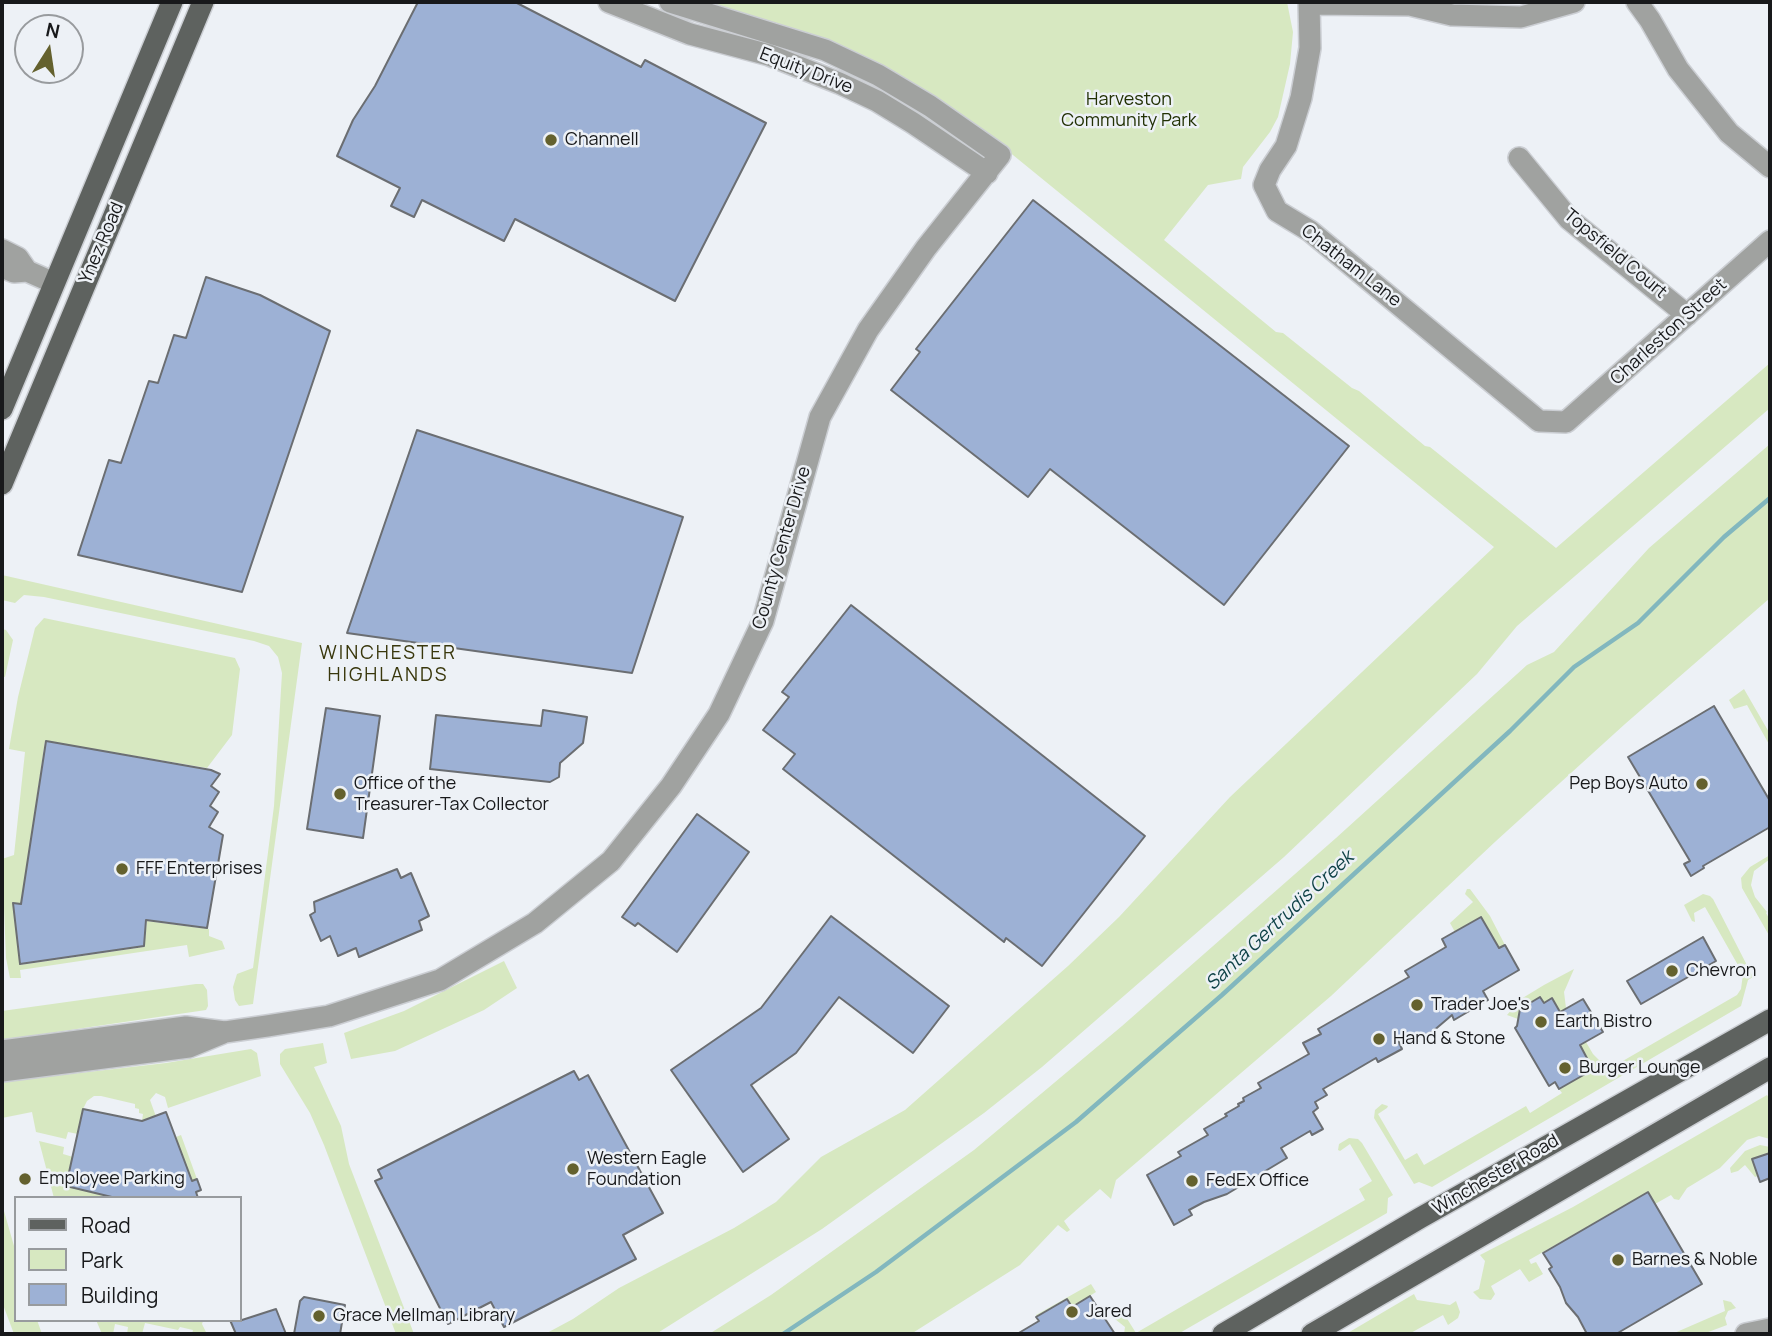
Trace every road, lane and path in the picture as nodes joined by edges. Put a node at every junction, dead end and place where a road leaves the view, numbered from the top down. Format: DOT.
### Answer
graph roads {
  1 [pos="173,2"];
  2 [pos="203,2"];
  3 [pos="609,2"];
  4 [pos="670,2"];
  5 [pos="1574,2"];
  6 [pos="1637,2"];
  7 [pos="1309,3"];
  8 [pos="1000,155"];
  9 [pos="1519,158"];
  10 [pos="1770,167"];
  11 [pos="987,173"];
  12 [pos="1770,241"];
  13 [pos="2,250"];
  14 [pos="2,267"];
  15 [pos="27,271"];
  16 [pos="54,283"];
  17 [pos="1687,315"];
  18 [pos="46,377"];
  19 [pos="2,409"];
  20 [pos="1566,422"];
  21 [pos="2,484"];
  22 [pos="1770,1020"];
  23 [pos="225,1032"];
  24 [pos="2,1051"];
  25 [pos="1770,1068"];
  26 [pos="2,1072"];
  27 [pos="1770,1329"];
  28 [pos="1223,1334"];
  29 [pos="1312,1334"];
  30 [pos="1746,1334"];
  1 -- 16 [label="main road, Ynez Road"];
  2 -- 18 [label="main road, Ynez Road"];
  3 -- 11 [label="street, Equity Drive"];
  4 -- 8 [label="street, Equity Drive"];
  5 -- 7 [label="street"];
  6 -- 10 [label="street"];
  7 -- 20 [label="street, Chatham Lane"];
  8 -- 11 [label="street, County Center Drive"];
  9 -- 17 [label="street, Topsfield Court"];
  11 -- 23 [label="street, County Center Drive"];
  12 -- 17 [label="street, Charleston Street"];
  13 -- 15 [label="street"];
  14 -- 15 [label="street"];
  15 -- 16 [label="street"];
  16 -- 18 [label="main road"];
  16 -- 19 [label="main road, Ynez Road"];
  17 -- 20 [label="street, Charleston Street"];
  18 -- 21 [label="main road, Ynez Road"];
  22 -- 28 [label="main road, Winchester Road"];
  23 -- 24 [label="street, County Center Drive"];
  23 -- 26 [label="street, County Center Drive"];
  25 -- 29 [label="main road"];
  27 -- 30 [label="street"];
}
